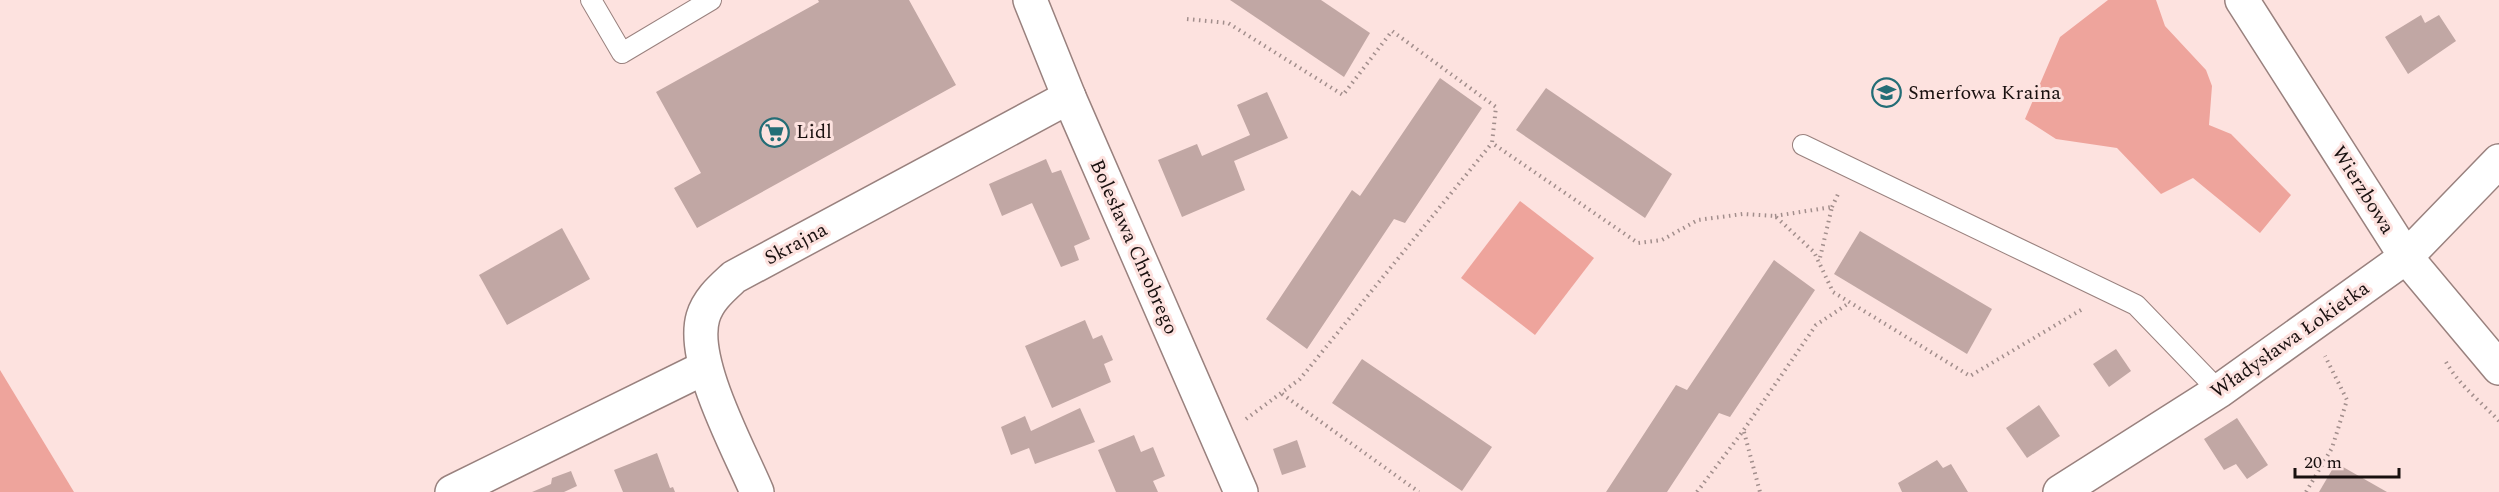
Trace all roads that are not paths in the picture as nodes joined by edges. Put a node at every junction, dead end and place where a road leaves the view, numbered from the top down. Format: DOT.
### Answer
graph roads {
  1 [pos="591,0"];
  2 [pos="711,0"];
  3 [pos="1030,0"];
  4 [pos="2242,0"];
  5 [pos="1069,97"];
  6 [pos="1803,145"];
  7 [pos="2499,161"];
  8 [pos="2406,257"];
  9 [pos="704,368"];
  10 [pos="2499,368"];
  11 [pos="2220,391"];
  12 [pos="452,492"];
  13 [pos="757,492"];
  14 [pos="1241,492"];
  15 [pos="2060,492"];
  1 -- 2 [label="lane"];
  3 -- 5 [label="street, Bolesława Chrobrego"];
  4 -- 8 [label="street, Wierzbowa"];
  5 -- 9 [label="street, Skrajna"];
  5 -- 14 [label="street, Bolesława Chrobrego"];
  6 -- 11 [label="lane"];
  7 -- 8 [label="street, Władysława Łokietka"];
  8 -- 10 [label="street, Wierzbowa"];
  8 -- 11 [label="street, Władysława Łokietka"];
  9 -- 12 [label="street"];
  9 -- 13 [label="street, Skrajna"];
  11 -- 15 [label="street, Władysława Łokietka"];
}
